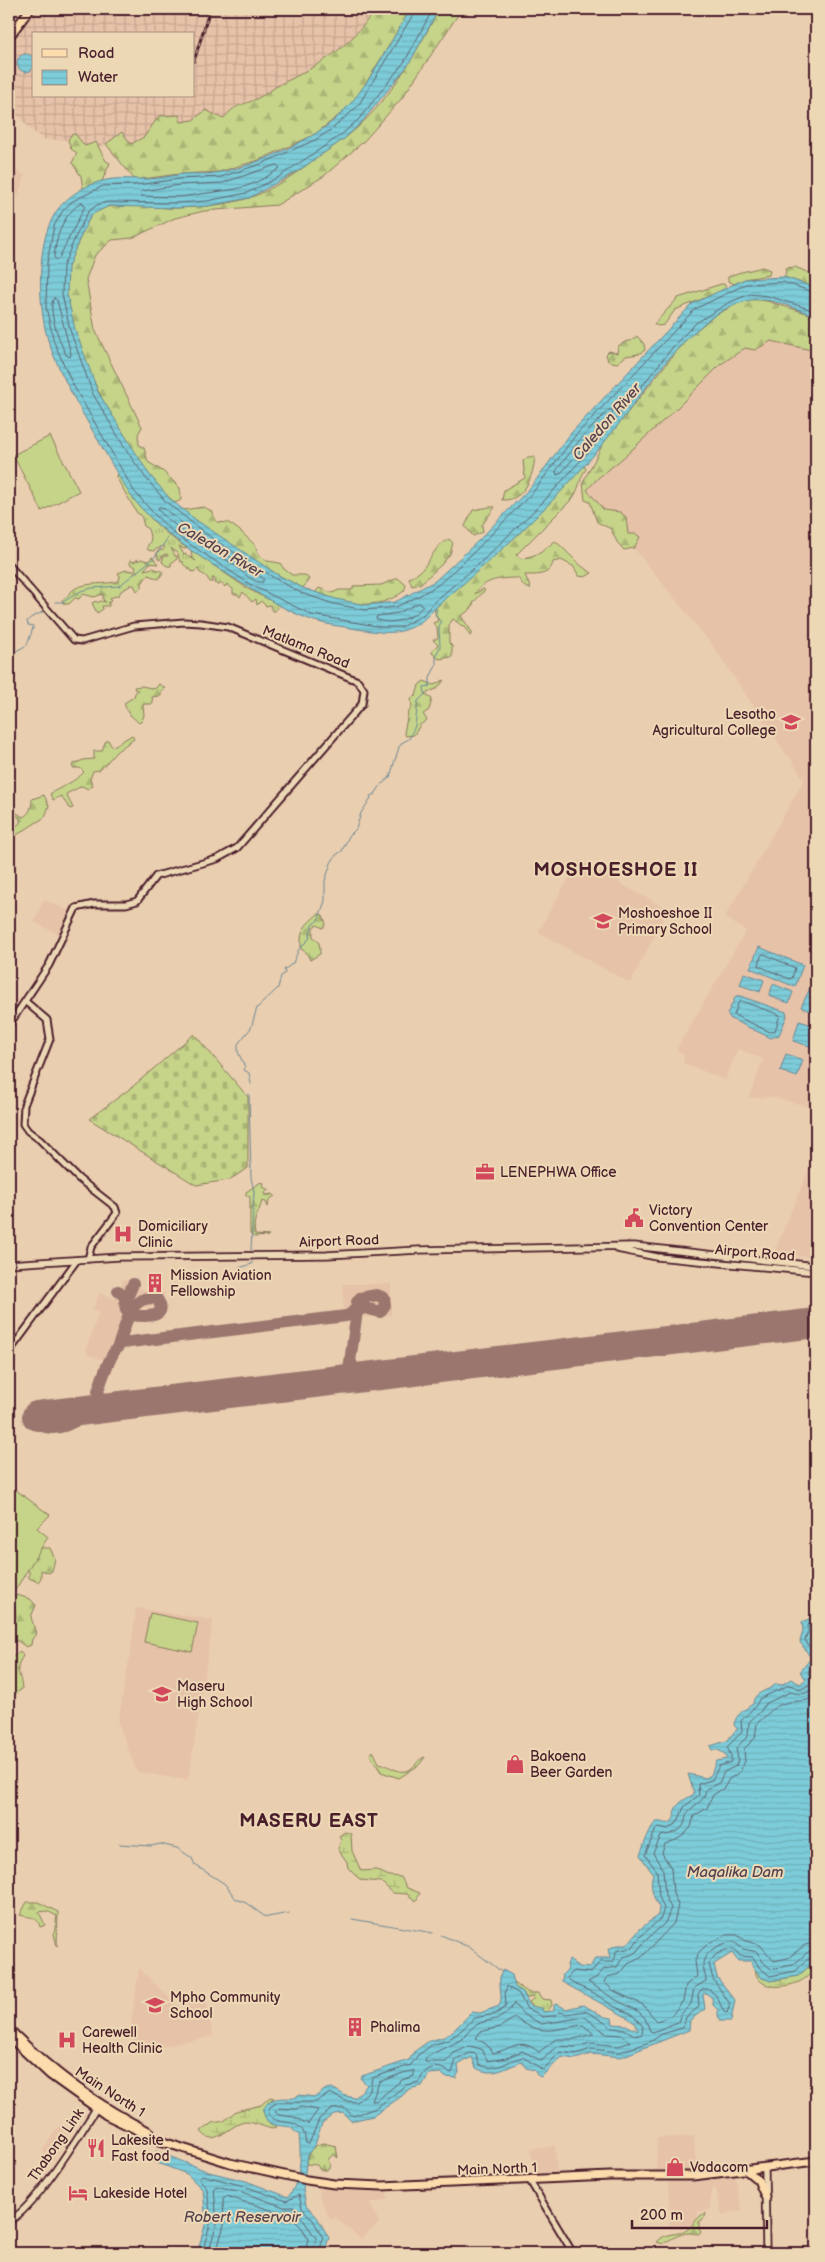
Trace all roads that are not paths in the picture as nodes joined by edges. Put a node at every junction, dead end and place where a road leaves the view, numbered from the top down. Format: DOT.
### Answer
graph roads {
  1 [pos="30,9"];
  2 [pos="9,37"];
  3 [pos="9,565"];
  4 [pos="26,1002"];
  5 [pos="9,1025"];
  6 [pos="602,1248"];
  7 [pos="77,1260"];
  8 [pos="88,1260"];
  9 [pos="9,1264"];
  10 [pos="816,1266"];
  11 [pos="816,1272"];
  12 [pos="9,1352"];
  13 [pos="9,2029"];
  14 [pos="9,2037"];
  15 [pos="98,2105"];
  16 [pos="816,2161"];
  17 [pos="765,2168"];
  18 [pos="747,2170"];
  19 [pos="530,2181"];
  20 [pos="765,2196"];
  21 [pos="9,2221"];
  22 [pos="573,2253"];
  23 [pos="766,2253"];
  1 -- 2 [label="main road"];
  3 -- 4 [label="street, Matlama Road"];
  4 -- 5 [label="street"];
  4 -- 8 [label="street"];
  6 -- 8 [label="main road, Airport Road"];
  6 -- 10 [label="main road, Airport Road"];
  6 -- 11 [label="main road, Airport Road"];
  7 -- 8 [label="main road, Airport Road"];
  7 -- 9 [label="main road, Airport Road"];
  7 -- 12 [label="street"];
  13 -- 15 [label="main road, Main North 1"];
  14 -- 15 [label="main road, Main North 1"];
  15 -- 19 [label="main road, Main North 1"];
  15 -- 21 [label="main road, Thabong Link"];
  16 -- 17 [label="main road, Main North 1"];
  17 -- 18 [label="main road, Main North 1"];
  17 -- 20 [label="main road"];
  18 -- 19 [label="main road, Main North 1"];
  18 -- 20 [label="main road"];
  19 -- 22 [label="street"];
  20 -- 23 [label="main road"];
}
